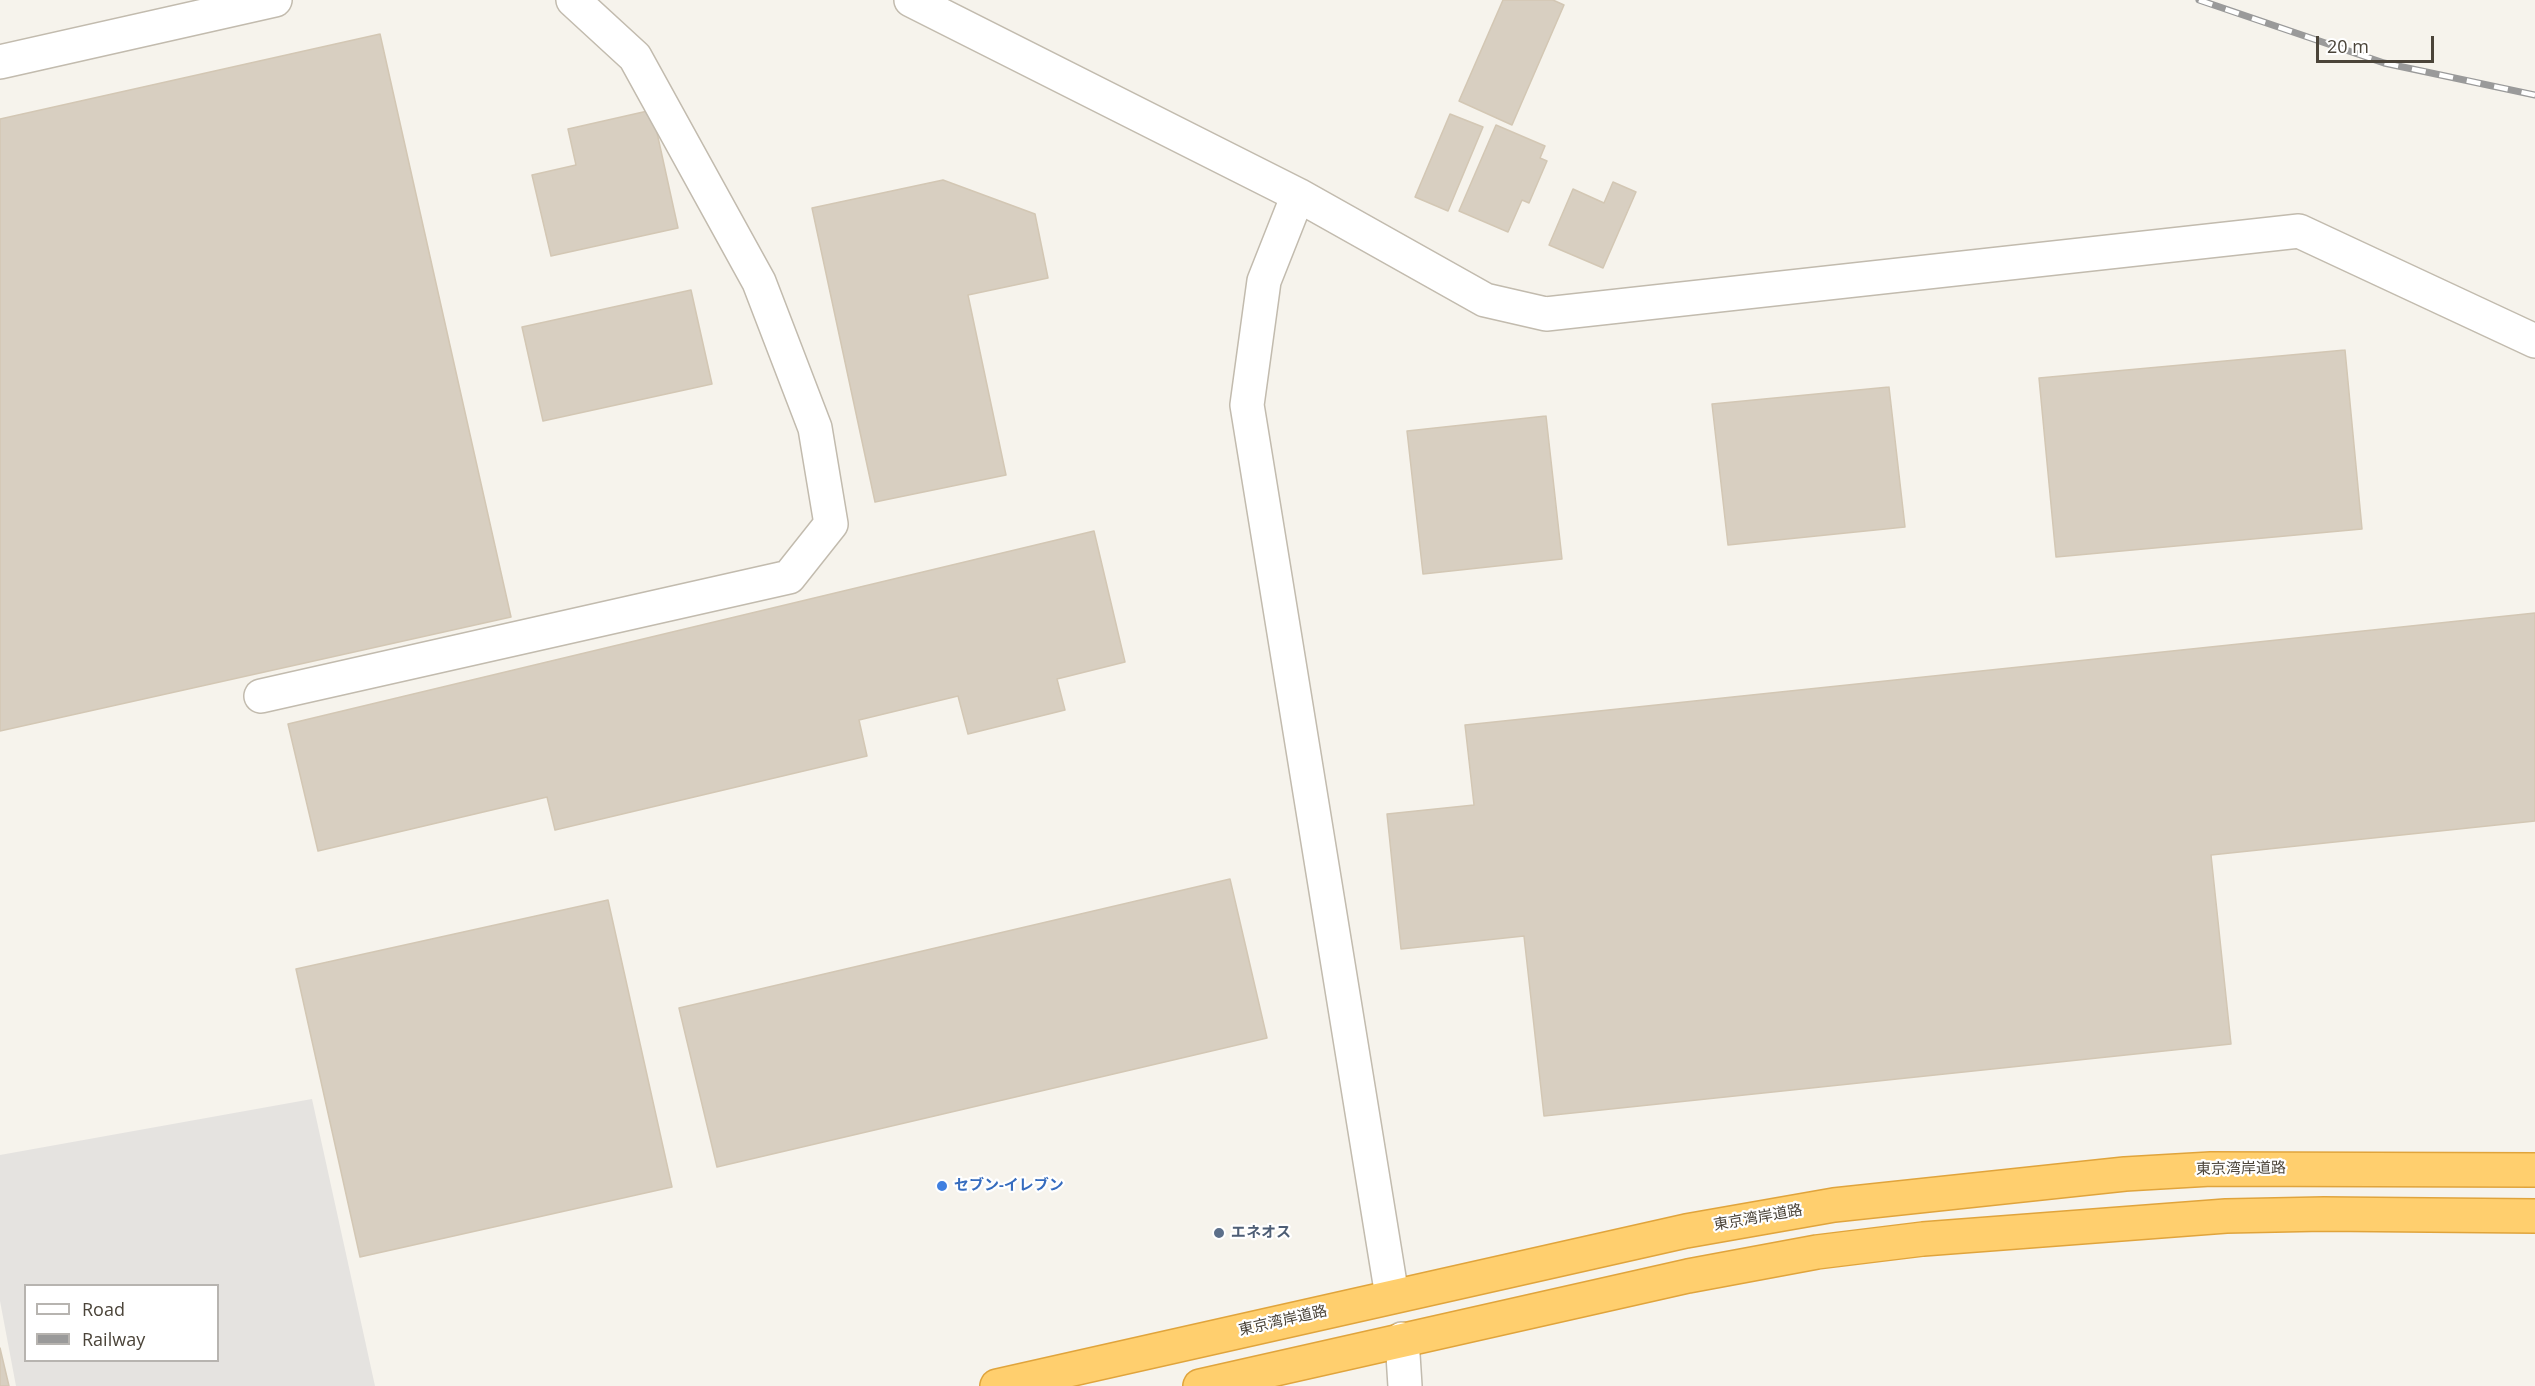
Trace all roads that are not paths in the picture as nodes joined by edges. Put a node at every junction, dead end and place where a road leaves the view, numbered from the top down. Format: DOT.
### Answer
graph roads {
  1 [pos="275,0"];
  2 [pos="573,0"];
  3 [pos="911,0"];
  4 [pos="0,62"];
  5 [pos="1298,195"];
  6 [pos="2535,341"];
  7 [pos="261,696"];
  8 [pos="2535,1170"];
  9 [pos="2535,1216"];
  10 [pos="1392,1296"];
  11 [pos="1402,1339"];
  12 [pos="997,1386"];
  13 [pos="1200,1386"];
  14 [pos="1405,1386"];
  1 -- 4 [label="street"];
  2 -- 7 [label="street"];
  3 -- 5 [label="street"];
  5 -- 6 [label="street"];
  5 -- 10 [label="street"];
  8 -- 10 [label="highway, 東京湾岸道路"];
  9 -- 11 [label="highway"];
  10 -- 12 [label="highway, 東京湾岸道路"];
  11 -- 13 [label="highway"];
  11 -- 14 [label="street"];
}
